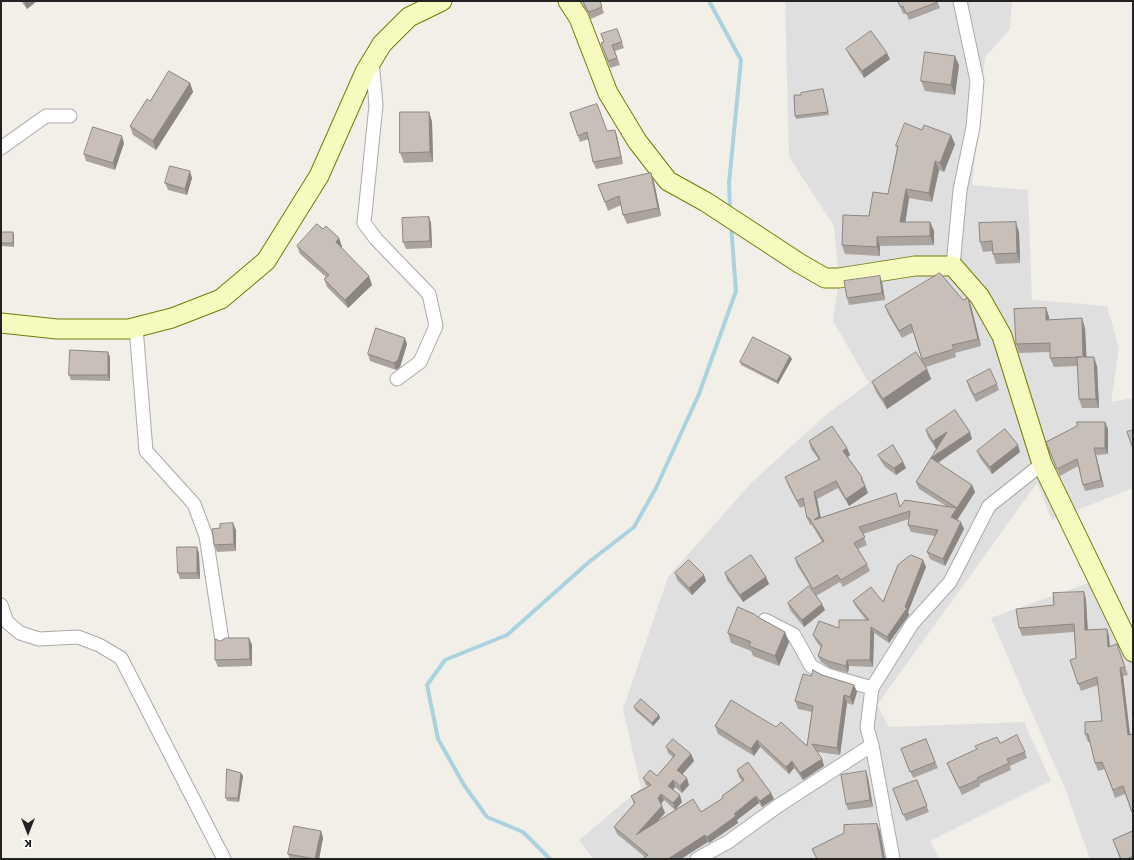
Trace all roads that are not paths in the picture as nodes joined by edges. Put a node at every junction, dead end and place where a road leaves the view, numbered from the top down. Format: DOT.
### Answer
graph roads {
  1 [pos="442,1"];
  2 [pos="568,1"];
  3 [pos="960,1"];
  4 [pos="372,60"];
  5 [pos="70,116"];
  6 [pos="1,148"];
  7 [pos="953,266"];
  8 [pos="1,323"];
  9 [pos="136,327"];
  10 [pos="397,379"];
  11 [pos="1042,464"];
  12 [pos="1,605"];
  13 [pos="765,620"];
  14 [pos="222,640"];
  15 [pos="1133,652"];
  16 [pos="872,688"];
  17 [pos="872,745"];
  18 [pos="224,859"];
  19 [pos="697,859"];
  20 [pos="893,859"];
  1 -- 4 [label="street"];
  2 -- 7 [label="street"];
  3 -- 7 [label="street"];
  4 -- 9 [label="street"];
  4 -- 10 [label="street"];
  5 -- 6 [label="street"];
  7 -- 11 [label="street"];
  8 -- 9 [label="street"];
  9 -- 14 [label="street"];
  11 -- 15 [label="street"];
  11 -- 16 [label="street"];
  12 -- 18 [label="street"];
  13 -- 16 [label="street"];
  16 -- 17 [label="street"];
  17 -- 19 [label="street"];
  17 -- 20 [label="street"];
}
